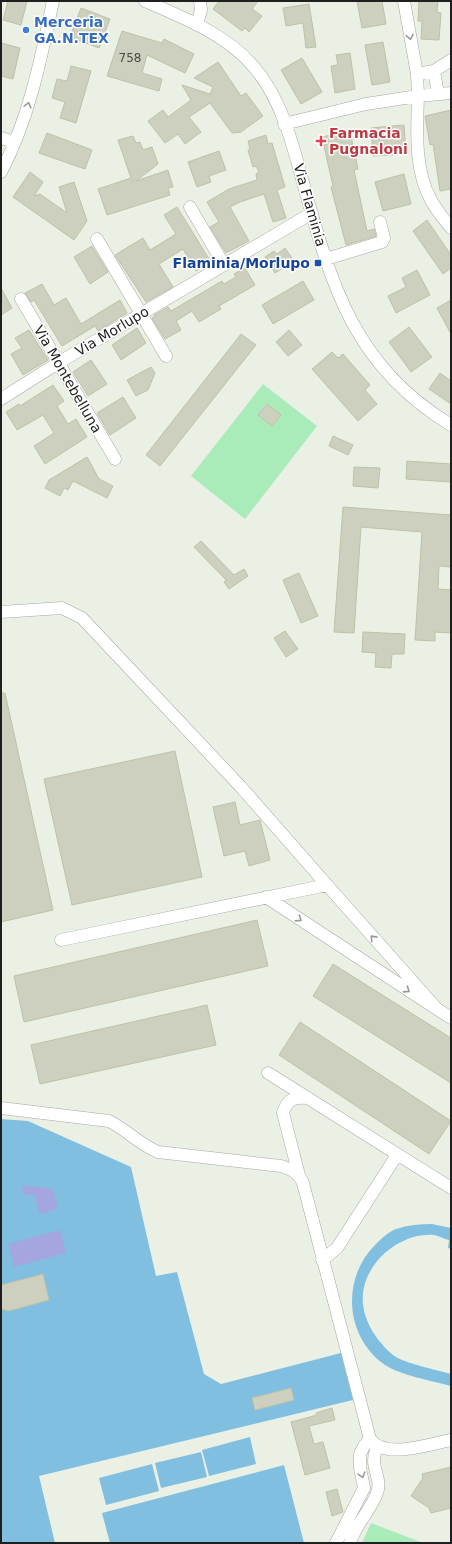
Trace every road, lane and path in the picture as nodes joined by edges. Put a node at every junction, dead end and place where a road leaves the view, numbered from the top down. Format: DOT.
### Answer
graph roads {
  1 [pos="54,1"];
  2 [pos="145,1"];
  3 [pos="200,1"];
  4 [pos="404,1"];
  5 [pos="196,25"];
  6 [pos="451,60"];
  7 [pos="434,71"];
  8 [pos="416,74"];
  9 [pos="451,93"];
  10 [pos="438,94"];
  11 [pos="418,96"];
  12 [pos="284,124"];
  13 [pos="1,138"];
  14 [pos="16,142"];
  15 [pos="1,172"];
  16 [pos="190,207"];
  17 [pos="312,213"];
  18 [pos="380,222"];
  19 [pos="451,228"];
  20 [pos="97,239"];
  21 [pos="326,259"];
  22 [pos="224,264"];
  23 [pos="21,299"];
  24 [pos="142,313"];
  25 [pos="166,356"];
  26 [pos="58,363"];
  27 [pos="1,399"];
  28 [pos="451,425"];
  29 [pos="115,459"];
  30 [pos="1,612"];
  31 [pos="327,885"];
  32 [pos="266,897"];
  33 [pos="61,940"];
  34 [pos="392,960"];
  35 [pos="379,971"];
  36 [pos="436,1009"];
  37 [pos="451,1018"];
  38 [pos="268,1073"];
  39 [pos="308,1098"];
  40 [pos="1,1108"];
  41 [pos="397,1155"];
  42 [pos="299,1175"];
  43 [pos="451,1188"];
  44 [pos="322,1260"];
  45 [pos="451,1440"];
  46 [pos="373,1443"];
  47 [pos="336,1543"];
  48 [pos="350,1543"];
  14 -- 1 [label="street, one-way"];
  2 -- 5 [label="street, Via Flaminia"];
  3 -- 5 [label="street"];
  4 -- 8 [label="street, one-way"];
  5 -- 12 [label="street, Via Flaminia"];
  6 -- 7 [label="street"];
  7 -- 8 [label="street"];
  7 -- 10 [label="street"];
  8 -- 11 [label="street"];
  9 -- 10 [label="street"];
  10 -- 11 [label="street"];
  11 -- 12 [label="street"];
  11 -- 19 [label="street"];
  12 -- 17 [label="street, Via Flaminia"];
  13 -- 14 [label="street"];
  14 -- 15 [label="street"];
  16 -- 22 [label="street"];
  17 -- 21 [label="street, Via Flaminia"];
  17 -- 22 [label="street, Via Morlupo"];
  18 -- 21 [label="street"];
  20 -- 24 [label="street"];
  21 -- 28 [label="street, Via Flaminia"];
  22 -- 24 [label="street, Via Morlupo"];
  23 -- 26 [label="street, Via Montebelluna"];
  24 -- 25 [label="street"];
  24 -- 26 [label="street, Via Morlupo"];
  26 -- 27 [label="street, Via Morlupo"];
  26 -- 29 [label="street, Via Montebelluna"];
  30 -- 31 [label="street"];
  31 -- 32 [label="street"];
  34 -- 31 [label="street, one-way"];
  32 -- 33 [label="street"];
  32 -- 35 [label="street, one-way"];
  34 -- 35 [label="street"];
  34 -- 36 [label="street"];
  35 -- 36 [label="street, one-way"];
  36 -- 37 [label="street"];
  38 -- 39 [label="street"];
  39 -- 41 [label="street"];
  39 -- 42 [label="street"];
  40 -- 42 [label="street"];
  41 -- 43 [label="street"];
  41 -- 44 [label="street"];
  42 -- 44 [label="street"];
  44 -- 46 [label="street"];
  45 -- 46 [label="street"];
  46 -- 47 [label="street, one-way"];
  46 -- 48 [label="street"];
}
